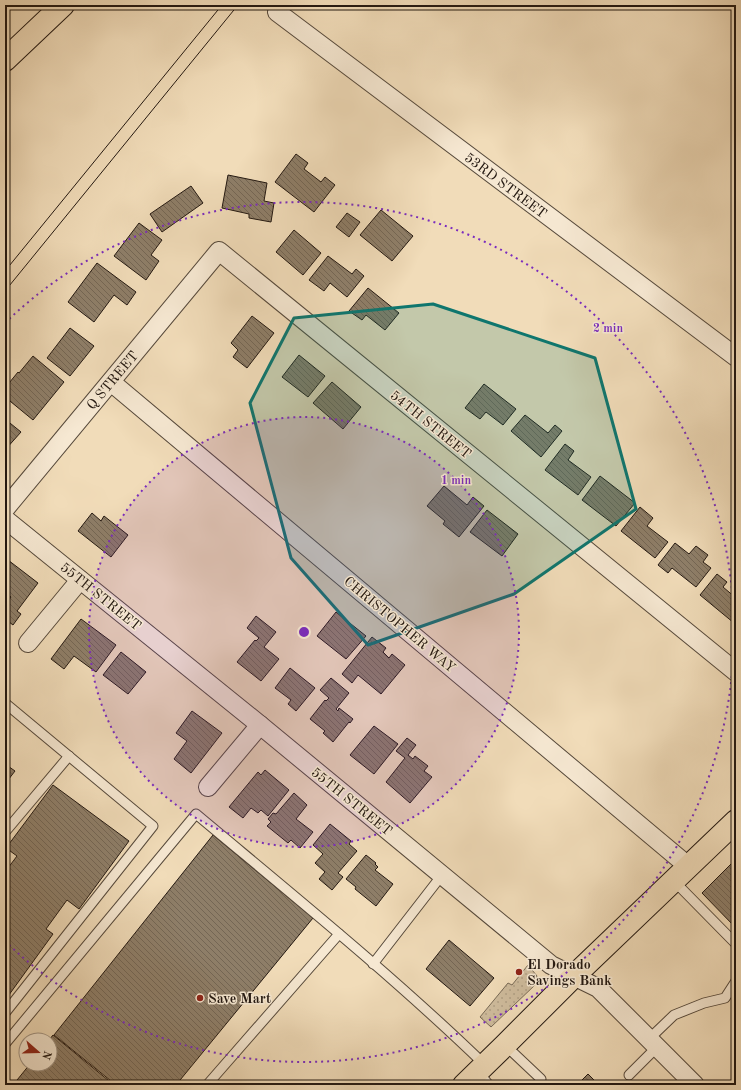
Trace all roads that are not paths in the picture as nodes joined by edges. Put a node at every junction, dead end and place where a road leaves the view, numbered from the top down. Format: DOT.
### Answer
graph roads {
  1 [pos="63,5"];
  2 [pos="277,12"];
  3 [pos="5,60"];
  4 [pos="219,251"];
  5 [pos="736,357"];
  6 [pos="111,382"];
  7 [pos="5,509"];
  8 [pos="5,519"];
  9 [pos="80,580"];
  10 [pos="28,643"];
  11 [pos="736,672"];
  12 [pos="5,703"];
  13 [pos="260,726"];
  14 [pos="69,756"];
  15 [pos="208,787"];
  16 [pos="736,821"];
  17 [pos="5,832"];
  18 [pos="681,873"];
  19 [pos="442,875"];
  20 [pos="339,934"];
  21 [pos="736,944"];
  22 [pos="373,964"];
  23 [pos="574,976"];
  24 [pos="736,981"];
  25 [pos="5,1013"];
  26 [pos="653,1043"];
  27 [pos="5,1044"];
  28 [pos="505,1045"];
  29 [pos="629,1075"];
  30 [pos="479,1077"];
  31 [pos="542,1079"];
  32 [pos="207,1085"];
  33 [pos="695,1085"];
  1 -- 3 [label="main road"];
  2 -- 5 [label="street, 53RD STREET"];
  4 -- 6 [label="street, Q STREET"];
  4 -- 11 [label="street, 54TH STREET"];
  6 -- 7 [label="street, Q STREET"];
  6 -- 18 [label="street, CHRISTOPHER WAY"];
  8 -- 9 [label="street, 55TH STREET"];
  9 -- 10 [label="street"];
  9 -- 13 [label="street, 55TH STREET"];
  12 -- 14 [label="lane"];
  13 -- 15 [label="street"];
  13 -- 19 [label="street, 55TH STREET"];
  14 -- 17 [label="lane"];
  14 -- 25 [label="lane"];
  16 -- 18 [label="main road"];
  18 -- 21 [label="lane"];
  18 -- 23 [label="main road"];
  19 -- 22 [label="lane"];
  19 -- 23 [label="street, 55TH STREET"];
  20 -- 22 [label="lane"];
  20 -- 27 [label="lane"];
  20 -- 32 [label="lane"];
  22 -- 30 [label="lane"];
  23 -- 26 [label="street, 55TH STREET"];
  23 -- 28 [label="main road"];
  24 -- 26 [label="lane"];
  26 -- 29 [label="lane"];
  26 -- 33 [label="street, 55TH STREET"];
  28 -- 30 [label="main road"];
  28 -- 31 [label="lane"];
}
